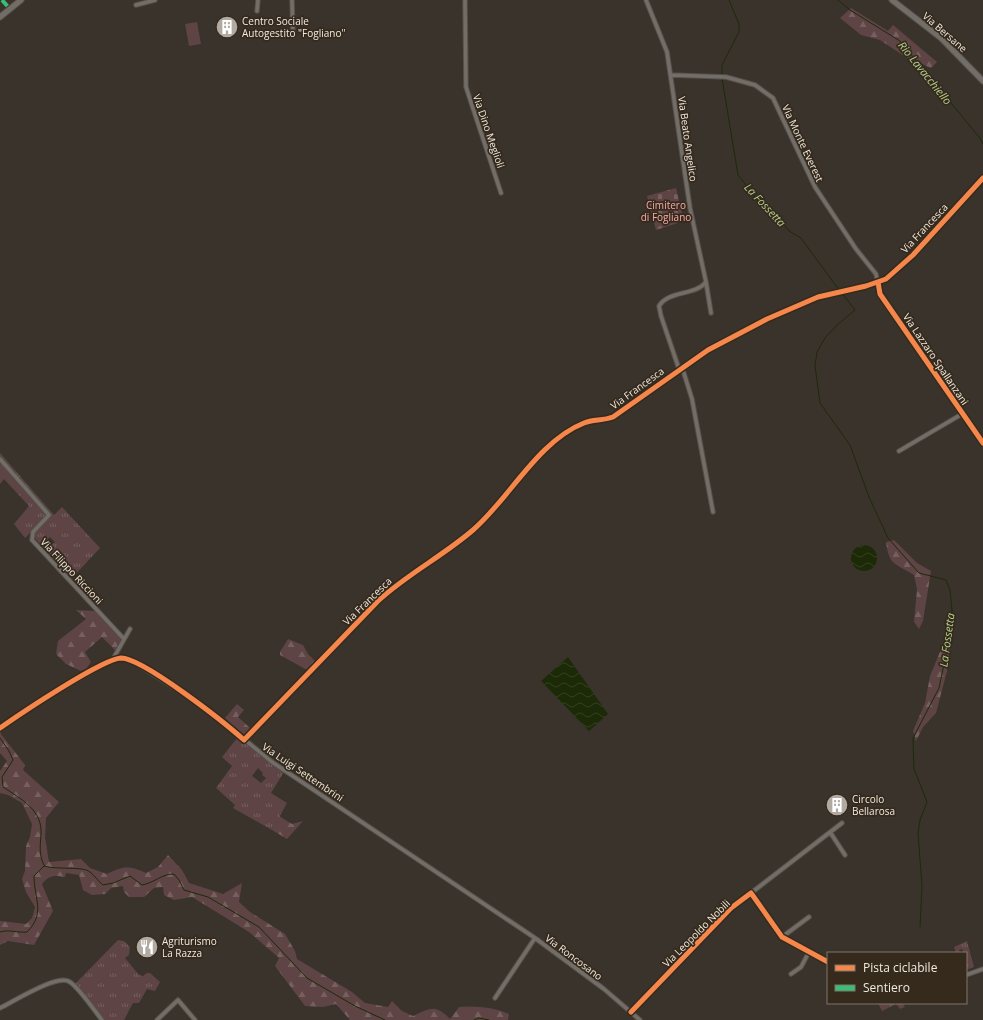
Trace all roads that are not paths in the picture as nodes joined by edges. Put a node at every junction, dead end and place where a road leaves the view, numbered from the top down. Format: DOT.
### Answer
graph roads {
  1 [pos="21,0"];
  2 [pos="155,0"];
  3 [pos="258,0"];
  4 [pos="292,0"];
  5 [pos="465,0"];
  6 [pos="646,0"];
  7 [pos="892,0"];
  8 [pos="136,5"];
  9 [pos="257,11"];
  10 [pos="0,17"];
  11 [pos="293,36"];
  12 [pos="671,75"];
  13 [pos="983,81"];
  14 [pos="983,178"];
  15 [pos="502,193"];
  16 [pos="706,282"];
  17 [pos="878,282"];
  18 [pos="711,313"];
  19 [pos="681,368"];
  20 [pos="962,414"];
  21 [pos="983,443"];
  22 [pos="899,451"];
  23 [pos="0,459"];
  24 [pos="713,512"];
  25 [pos="130,630"];
  26 [pos="124,639"];
  27 [pos="113,659"];
  28 [pos="0,728"];
  29 [pos="244,740"];
  30 [pos="842,823"];
  31 [pos="830,832"];
  32 [pos="845,855"];
  33 [pos="751,893"];
  34 [pos="809,917"];
  35 [pos="782,937"];
  36 [pos="535,938"];
  37 [pos="809,952"];
  38 [pos="827,961"];
  39 [pos="983,969"];
  40 [pos="791,974"];
  41 [pos="967,975"];
  42 [pos="495,998"];
  43 [pos="0,1008"];
  44 [pos="631,1012"];
  45 [pos="102,1020"];
  46 [pos="157,1020"];
  47 [pos="195,1020"];
  48 [pos="640,1020"];
  1 -- 10 [label="street"];
  2 -- 8 [label="street"];
  3 -- 9 [label="street"];
  4 -- 11 [label="street"];
  5 -- 15 [label="street, Via Dino Meglioli"];
  6 -- 12 [label="street, Via Beato Angelico"];
  7 -- 13 [label="street, Via Bersane"];
  12 -- 16 [label="street, Via Beato Angelico"];
  12 -- 17 [label="street, Via Monte Everest"];
  14 -- 17 [label="street, Via Francesca"];
  16 -- 18 [label="street, Via Beato Angelico"];
  16 -- 19 [label="street"];
  17 -- 19 [label="street, Via Francesca"];
  17 -- 20 [label="street, Via Lazzaro Spallanzani"];
  19 -- 24 [label="street"];
  19 -- 29 [label="street, Via Francesca"];
  20 -- 21 [label="street, Via Lazzaro Spallanzani"];
  20 -- 22 [label="street"];
  23 -- 26 [label="street, Via Filippo Riccioni"];
  25 -- 26 [label="street"];
  26 -- 27 [label="street"];
  27 -- 28 [label="street"];
  27 -- 29 [label="street, Via Luigi Settembrini"];
  29 -- 36 [label="street, Via Luigi Settembrini"];
  30 -- 31 [label="street, Via Leopoldo Nobili"];
  31 -- 32 [label="street"];
  31 -- 33 [label="street, Via Leopoldo Nobili"];
  33 -- 35 [label="street"];
  33 -- 44 [label="street, Via Leopoldo Nobili"];
  34 -- 35 [label="street"];
  35 -- 37 [label="street"];
  36 -- 42 [label="street, Via Roncosano"];
  36 -- 44 [label="street, Via Roncosano"];
  37 -- 38 [label="street"];
  37 -- 40 [label="street"];
  39 -- 41 [label="street"];
  43 -- 45 [label="street"];
  44 -- 48 [label="street, Via Roncosano"];
  46 -- 47 [label="street"];
}
